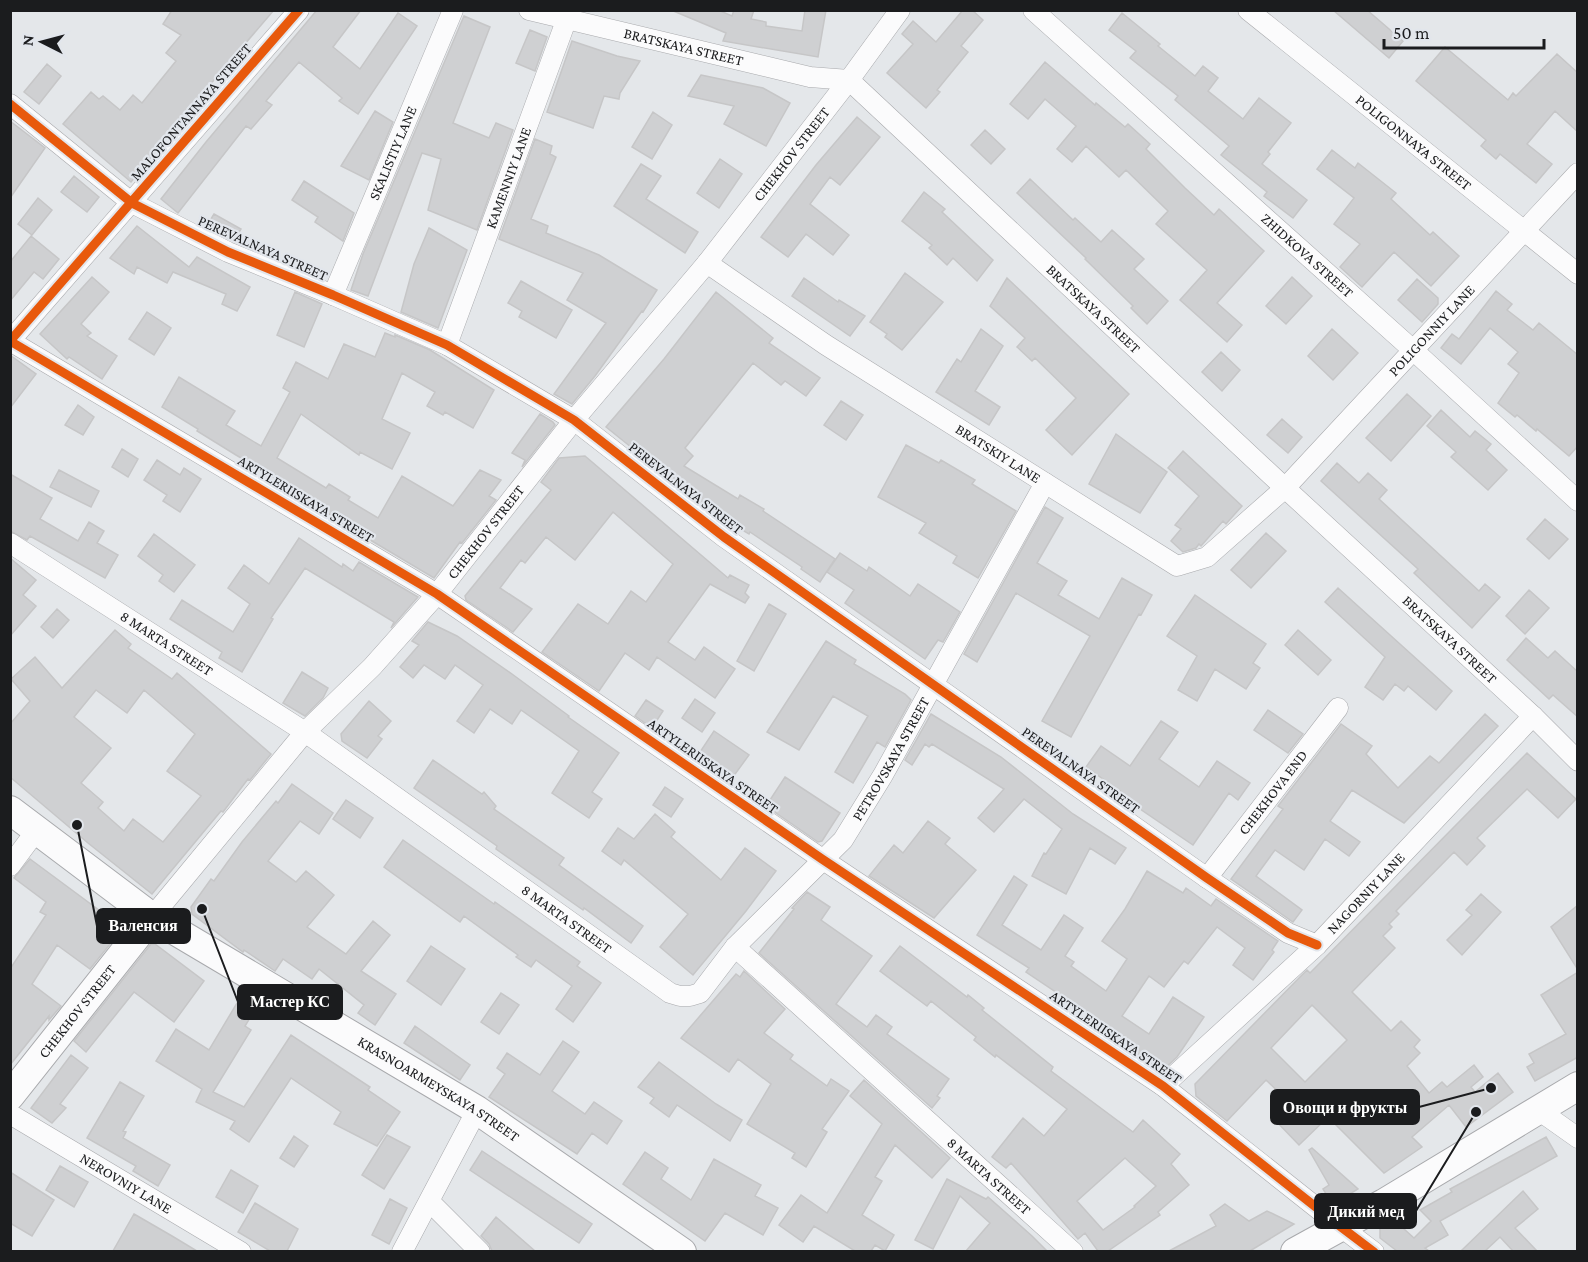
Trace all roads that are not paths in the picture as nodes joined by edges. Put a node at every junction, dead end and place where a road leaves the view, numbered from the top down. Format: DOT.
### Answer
graph roads {
  1 [pos="299,10"];
  2 [pos="453,10"];
  3 [pos="529,10"];
  4 [pos="900,10"];
  5 [pos="1033,10"];
  6 [pos="1248,10"];
  7 [pos="568,15"];
  8 [pos="849,80"];
  9 [pos="10,104"];
  10 [pos="1578,173"];
  11 [pos="132,203"];
  12 [pos="1523,230"];
  13 [pos="708,263"];
  14 [pos="1578,274"];
  15 [pos="333,294"];
  16 [pos="10,340"];
  17 [pos="447,345"];
  18 [pos="1413,350"];
  19 [pos="574,420"];
  20 [pos="1045,483"];
  21 [pos="1285,488"];
  22 [pos="1578,501"];
  23 [pos="10,543"];
  24 [pos="437,594"];
  25 [pos="933,684"];
  26 [pos="1338,708"];
  27 [pos="1533,716"];
  28 [pos="305,732"];
  29 [pos="1578,762"];
  30 [pos="10,810"];
  31 [pos="36,831"];
  32 [pos="822,859"];
  33 [pos="10,866"];
  34 [pos="1208,878"];
  35 [pos="152,917"];
  36 [pos="1317,945"];
  37 [pos="735,946"];
  38 [pos="1163,1086"];
  39 [pos="1578,1086"];
  40 [pos="10,1096"];
  41 [pos="1537,1109"];
  42 [pos="477,1110"];
  43 [pos="10,1114"];
  44 [pos="1578,1138"];
  45 [pos="430,1202"];
  46 [pos="1341,1227"];
  47 [pos="241,1251"];
  48 [pos="402,1251"];
  49 [pos="480,1251"];
  50 [pos="682,1251"];
  51 [pos="1073,1251"];
  52 [pos="1295,1251"];
  53 [pos="1374,1251"];
  1 -- 11 [label="street, MALOFONTANNAYA STREET"];
  2 -- 15 [label="street, SKALISTIY LANE"];
  3 -- 7 [label="street, BRATSKAYA STREET"];
  4 -- 8 [label="street, CHEKHOV STREET"];
  5 -- 18 [label="street, ZHIDKOVA STREET"];
  6 -- 12 [label="street, POLIGONNAYA STREET"];
  7 -- 8 [label="street, BRATSKAYA STREET"];
  7 -- 17 [label="street, KAMENNIY LANE"];
  8 -- 13 [label="street, CHEKHOV STREET"];
  8 -- 21 [label="street, BRATSKAYA STREET"];
  9 -- 11 [label="street, PEREVALNAYA STREET"];
  10 -- 12 [label="street, POLIGONNIY LANE"];
  11 -- 15 [label="street, PEREVALNAYA STREET"];
  11 -- 16 [label="street, MALOFONTANNAYA STREET"];
  12 -- 14 [label="street, POLIGONNAYA STREET"];
  12 -- 18 [label="street, POLIGONNIY LANE"];
  13 -- 19 [label="street, CHEKHOV STREET"];
  13 -- 20 [label="street, BRATSKIY LANE"];
  15 -- 17 [label="street, PEREVALNAYA STREET"];
  16 -- 24 [label="street, ARTYLERIISKAYA STREET"];
  17 -- 19 [label="street, PEREVALNAYA STREET"];
  18 -- 21 [label="street, POLIGONNIY LANE"];
  18 -- 22 [label="street, ZHIDKOVA STREET"];
  19 -- 24 [label="street, CHEKHOV STREET"];
  19 -- 25 [label="street, PEREVALNAYA STREET"];
  20 -- 21 [label="street, BRATSKIY LANE"];
  20 -- 25 [label="street, PETROVSKAYA STREET"];
  21 -- 27 [label="street, BRATSKAYA STREET"];
  23 -- 28 [label="street, 8 MARTA STREET"];
  24 -- 28 [label="street, CHEKHOV STREET"];
  24 -- 32 [label="street, ARTYLERIISKAYA STREET"];
  25 -- 32 [label="street, PETROVSKAYA STREET"];
  25 -- 34 [label="street, PEREVALNAYA STREET"];
  26 -- 34 [label="street, CHEKHOVA END"];
  27 -- 29 [label="street, BRATSKAYA STREET"];
  27 -- 36 [label="street, NAGORNIY LANE"];
  28 -- 35 [label="street, CHEKHOV STREET"];
  28 -- 37 [label="street, 8 MARTA STREET"];
  30 -- 31 [label="main road, KRASNOARMEYSKAYA STREET"];
  31 -- 33 [label="street"];
  31 -- 35 [label="main road, KRASNOARMEYSKAYA STREET"];
  32 -- 37 [label="street, PETROVSKAYA STREET"];
  32 -- 38 [label="street, ARTYLERIISKAYA STREET"];
  34 -- 36 [label="street, PEREVALNAYA STREET"];
  35 -- 40 [label="main road, CHEKHOV STREET"];
  35 -- 42 [label="main road, KRASNOARMEYSKAYA STREET"];
  36 -- 38 [label="street, NAGORNIY LANE"];
  37 -- 51 [label="street, 8 MARTA STREET"];
  38 -- 46 [label="street, ARTYLERIISKAYA STREET"];
  39 -- 41 [label="main road"];
  41 -- 44 [label="street"];
  41 -- 46 [label="main road"];
  42 -- 45 [label="street"];
  42 -- 50 [label="main road, KRASNOARMEYSKAYA STREET"];
  43 -- 47 [label="street, NEROVNIY LANE"];
  45 -- 48 [label="street"];
  45 -- 49 [label="street"];
  46 -- 52 [label="main road"];
  46 -- 53 [label="street, ARTYLERIISKAYA STREET"];
}
